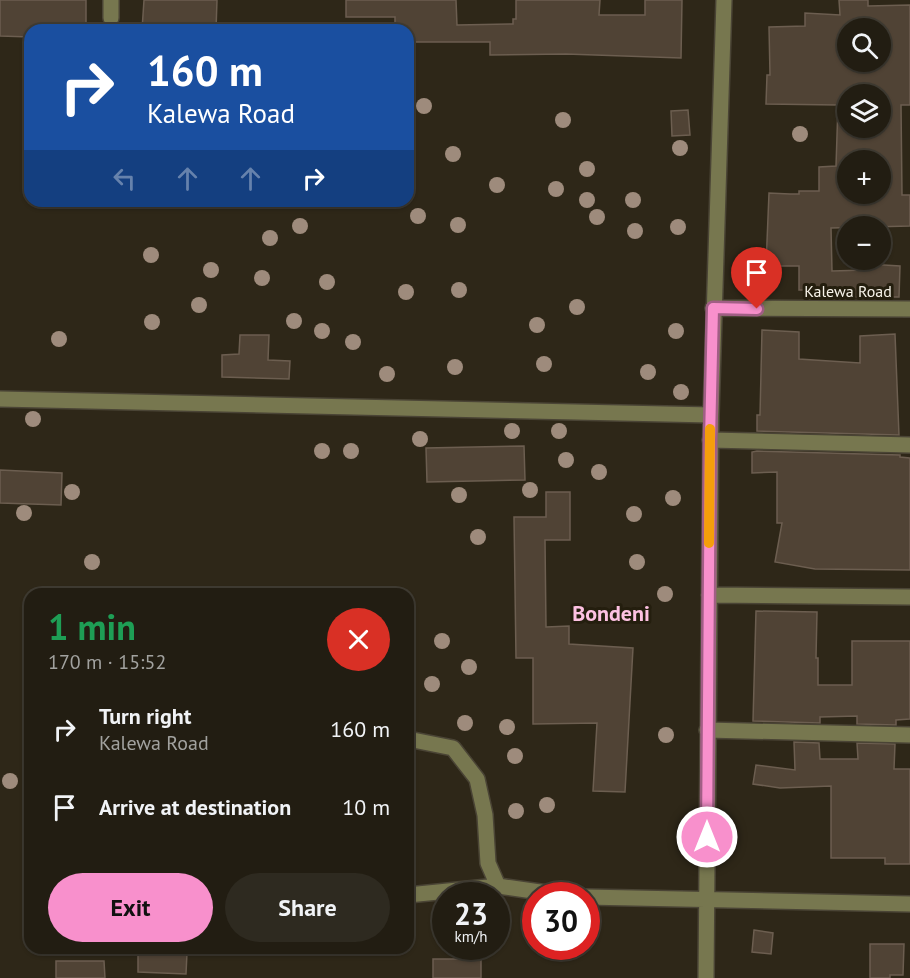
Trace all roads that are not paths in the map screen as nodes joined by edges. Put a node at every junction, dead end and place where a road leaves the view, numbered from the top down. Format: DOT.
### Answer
graph roads {
  1 [pos="111,0"];
  2 [pos="724,0"];
  3 [pos="111,18"];
  4 [pos="713,308"];
  5 [pos="910,309"];
  6 [pos="0,399"];
  7 [pos="711,415"];
  8 [pos="710,440"];
  9 [pos="910,445"];
  10 [pos="709,595"];
  11 [pos="910,597"];
  12 [pos="707,730"];
  13 [pos="910,735"];
  14 [pos="414,740"];
  15 [pos="496,882"];
  16 [pos="432,893"];
  17 [pos="414,895"];
  18 [pos="600,897"];
  19 [pos="708,900"];
  20 [pos="910,904"];
  21 [pos="706,978"];
  1 -- 3 [label="street"];
  2 -- 4 [label="street"];
  4 -- 5 [label="street, Kalewa Road"];
  4 -- 7 [label="street"];
  6 -- 7 [label="street"];
  7 -- 8 [label="street"];
  8 -- 9 [label="street"];
  8 -- 10 [label="street"];
  10 -- 11 [label="street"];
  10 -- 12 [label="street"];
  12 -- 13 [label="street"];
  12 -- 19 [label="street"];
  14 -- 15 [label="street"];
  16 -- 17 [label="street"];
  18 -- 19 [label="street"];
  19 -- 20 [label="street"];
  19 -- 21 [label="street"];
}
